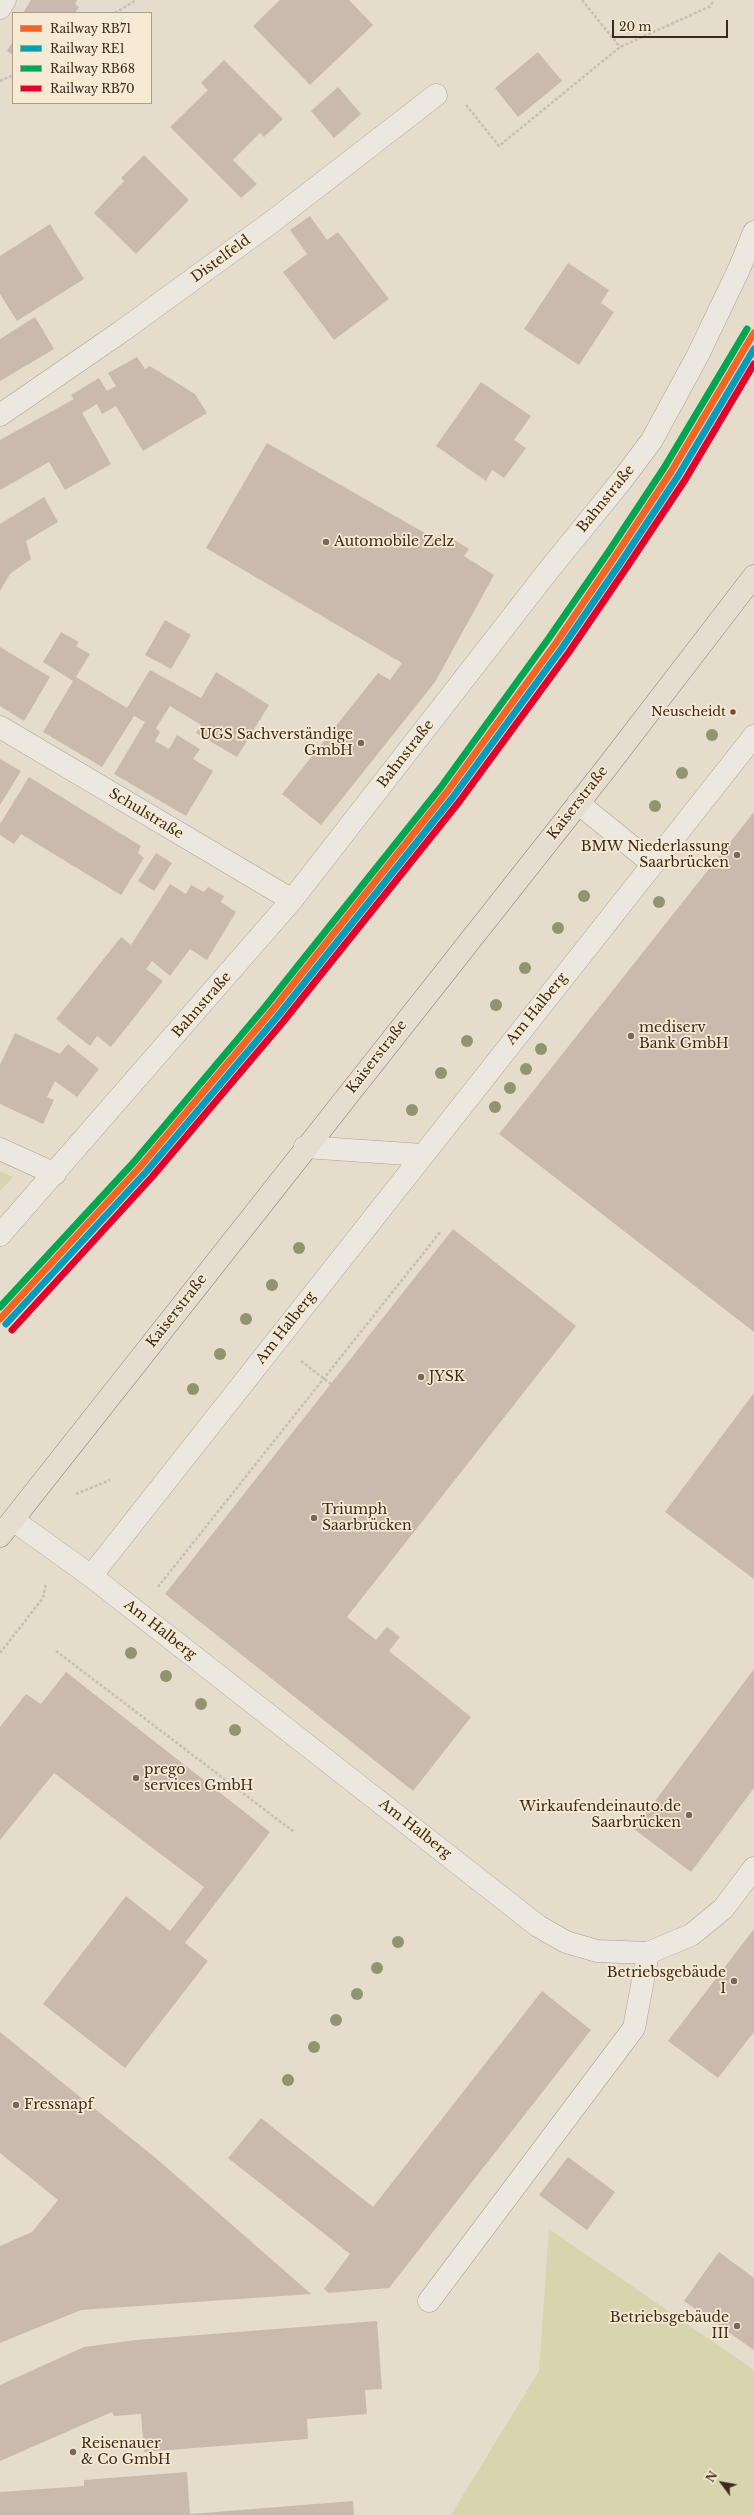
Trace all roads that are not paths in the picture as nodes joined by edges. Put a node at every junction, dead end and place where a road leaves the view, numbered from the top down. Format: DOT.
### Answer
graph roads {
  1 [pos="5,0"];
  2 [pos="0,8"];
  3 [pos="436,95"];
  4 [pos="754,232"];
  5 [pos="0,415"];
  6 [pos="754,576"];
  7 [pos="0,727"];
  8 [pos="754,736"];
  9 [pos="578,803"];
  10 [pos="653,864"];
  11 [pos="292,900"];
  12 [pos="305,1147"];
  13 [pos="0,1149"];
  14 [pos="422,1155"];
  15 [pos="55,1174"];
  16 [pos="0,1235"];
  17 [pos="6,1528"];
  18 [pos="91,1576"];
  19 [pos="754,1868"];
  20 [pos="648,1953"];
  21 [pos="429,2301"];
  1 -- 2 [label="street"];
  3 -- 5 [label="street, Distelfeld"];
  4 -- 11 [label="street, Bahnstraße"];
  6 -- 9 [label="main road, Kaiserstraße"];
  7 -- 11 [label="street, Schulstraße"];
  8 -- 10 [label="street, Am Halberg"];
  9 -- 10 [label="street"];
  9 -- 12 [label="main road, Kaiserstraße"];
  10 -- 14 [label="street, Am Halberg"];
  11 -- 15 [label="street, Bahnstraße"];
  12 -- 14 [label="street"];
  12 -- 17 [label="main road, Kaiserstraße"];
  13 -- 15 [label="street"];
  14 -- 18 [label="street, Am Halberg"];
  15 -- 16 [label="street, Bahnstraße"];
  17 -- 18 [label="street, Am Halberg"];
  18 -- 20 [label="street, Am Halberg"];
  19 -- 20 [label="street, Am Halberg"];
  20 -- 21 [label="street"];
}
